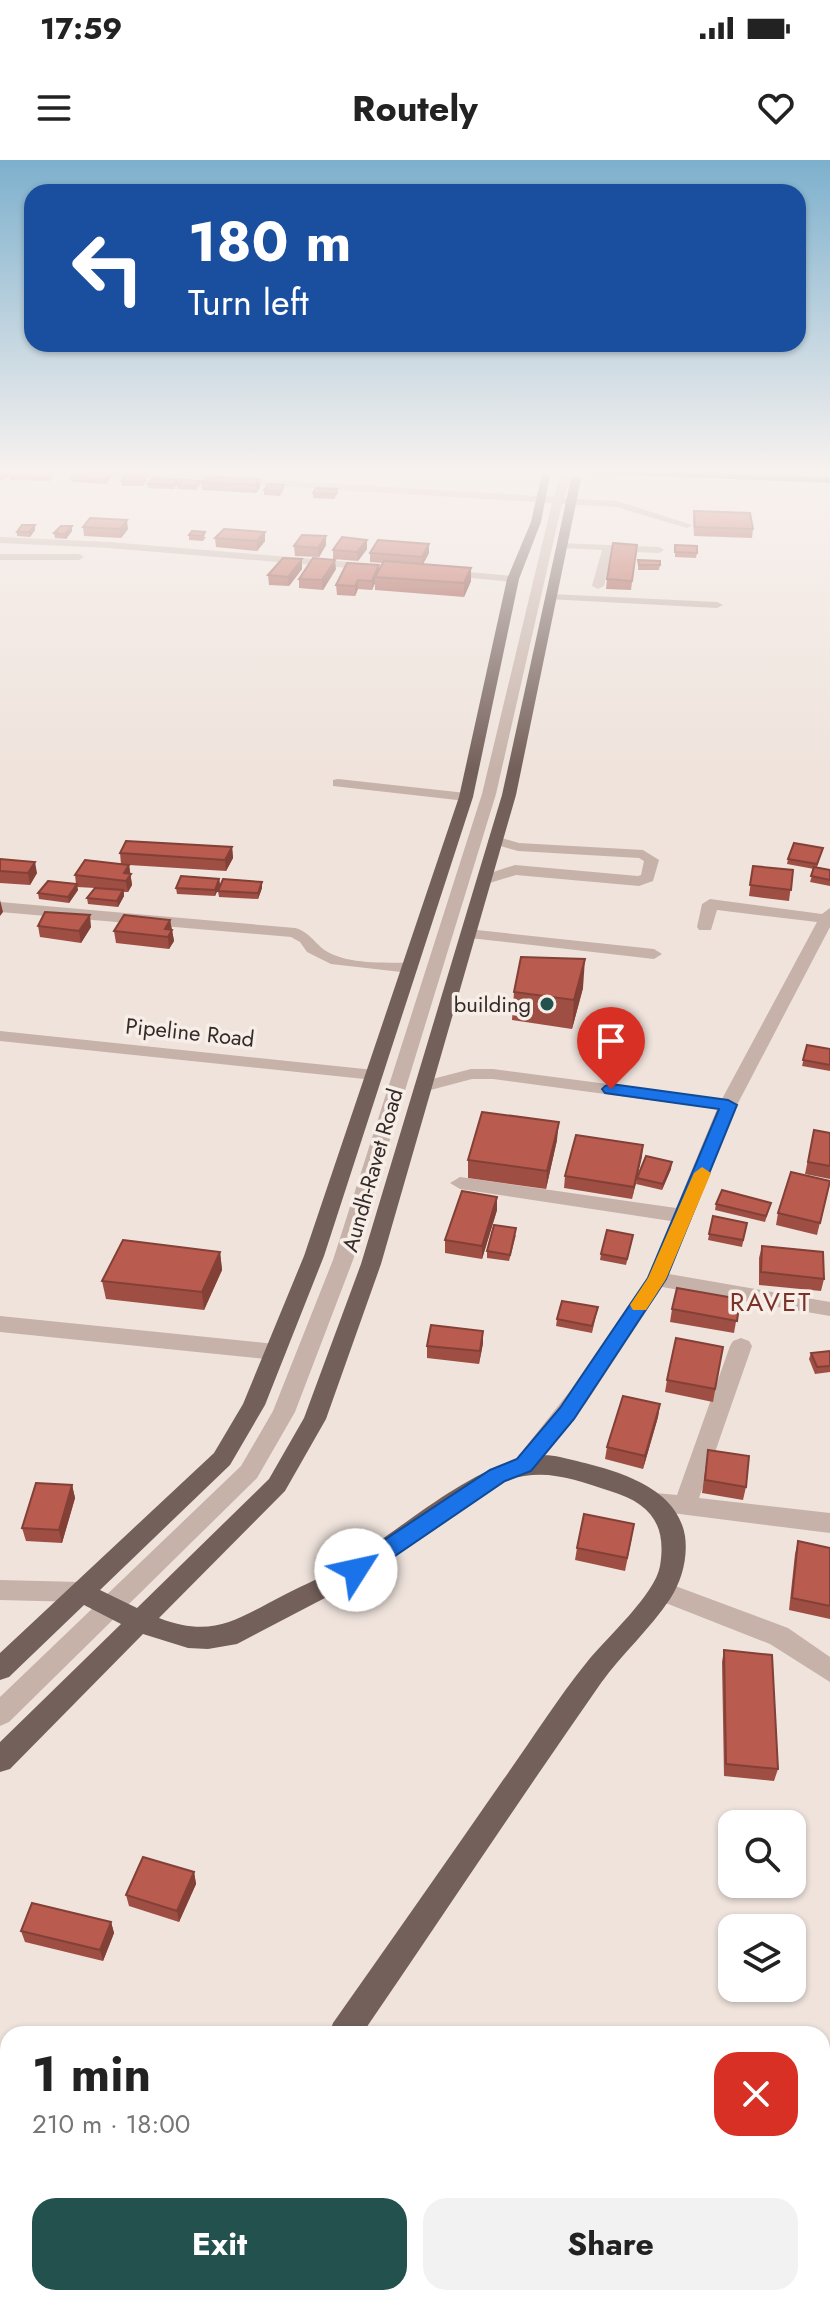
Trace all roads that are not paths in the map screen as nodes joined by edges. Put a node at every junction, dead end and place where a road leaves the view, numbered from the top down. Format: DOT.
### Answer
graph roads {
  1 [pos="517,569"];
  2 [pos="540,569"];
  3 [pos="557,569"];
  4 [pos="602,569"];
  5 [pos="434,572"];
  6 [pos="513,579"];
  7 [pos="598,586"];
  8 [pos="551,597"];
  9 [pos="717,605"];
  10 [pos="338,783"];
  11 [pos="466,797"];
  12 [pos="495,840"];
  13 [pos="483,880"];
  14 [pos="0,907"];
  15 [pos="828,916"];
  16 [pos="705,927"];
  17 [pos="467,934"];
  18 [pos="654,954"];
  19 [pos="410,968"];
  20 [pos="0,1036"];
  21 [pos="374,1075"];
  22 [pos="423,1087"];
  23 [pos="728,1105"];
  24 [pos="460,1183"];
  25 [pos="684,1216"];
  26 [pos="657,1279"];
  27 [pos="830,1309"];
  28 [pos="0,1324"];
  29 [pos="741,1346"];
  30 [pos="275,1352"];
  31 [pos="524,1465"];
  32 [pos="656,1502"];
  33 [pos="685,1505"];
  34 [pos="830,1523"];
  35 [pos="0,1590"];
  36 [pos="662,1591"];
  37 [pos="80,1592"];
  38 [pos="111,1606"];
  39 [pos="136,1621"];
  40 [pos="0,1669"];
  41 [pos="830,1671"];
  42 [pos="0,1714"];
  43 [pos="0,1760"];
  44 [pos="350,2026"];
  1 -- 6 [label="main road, Aundh-Ravet Road"];
  2 -- 38 [label="street"];
  3 -- 8 [label="main road, Aundh-Ravet Road"];
  4 -- 7 [label="street"];
  5 -- 6 [label="street"];
  6 -- 11 [label="main road, Aundh-Ravet Road"];
  8 -- 9 [label="street"];
  8 -- 12 [label="main road, Aundh-Ravet Road"];
  10 -- 11 [label="street"];
  11 -- 19 [label="main road, Aundh-Ravet Road"];
  12 -- 13 [label="main road, Aundh-Ravet Road"];
  12 -- 13 [label="street"];
  13 -- 17 [label="main road, Aundh-Ravet Road"];
  14 -- 19 [label="street"];
  15 -- 16 [label="street"];
  15 -- 23 [label="street"];
  17 -- 18 [label="street"];
  17 -- 22 [label="main road, Aundh-Ravet Road"];
  19 -- 21 [label="main road, Aundh-Ravet Road"];
  20 -- 21 [label="street, Pipeline Road"];
  21 -- 30 [label="main road, Aundh-Ravet Road"];
  22 -- 23 [label="street"];
  22 -- 39 [label="main road, Aundh-Ravet Road"];
  23 -- 25 [label="street"];
  24 -- 25 [label="street"];
  25 -- 26 [label="street"];
  26 -- 27 [label="street"];
  26 -- 31 [label="street"];
  28 -- 30 [label="street"];
  29 -- 33 [label="street"];
  30 -- 37 [label="main road, Aundh-Ravet Road"];
  31 -- 32 [label="main road"];
  31 -- 39 [label="main road"];
  32 -- 33 [label="street"];
  32 -- 36 [label="main road"];
  33 -- 34 [label="street"];
  35 -- 37 [label="street"];
  36 -- 41 [label="street"];
  36 -- 44 [label="main road"];
  37 -- 38 [label="main road"];
  37 -- 40 [label="main road, Aundh-Ravet Road"];
  38 -- 39 [label="main road"];
  38 -- 42 [label="street"];
  39 -- 43 [label="main road, Aundh-Ravet Road"];
}
